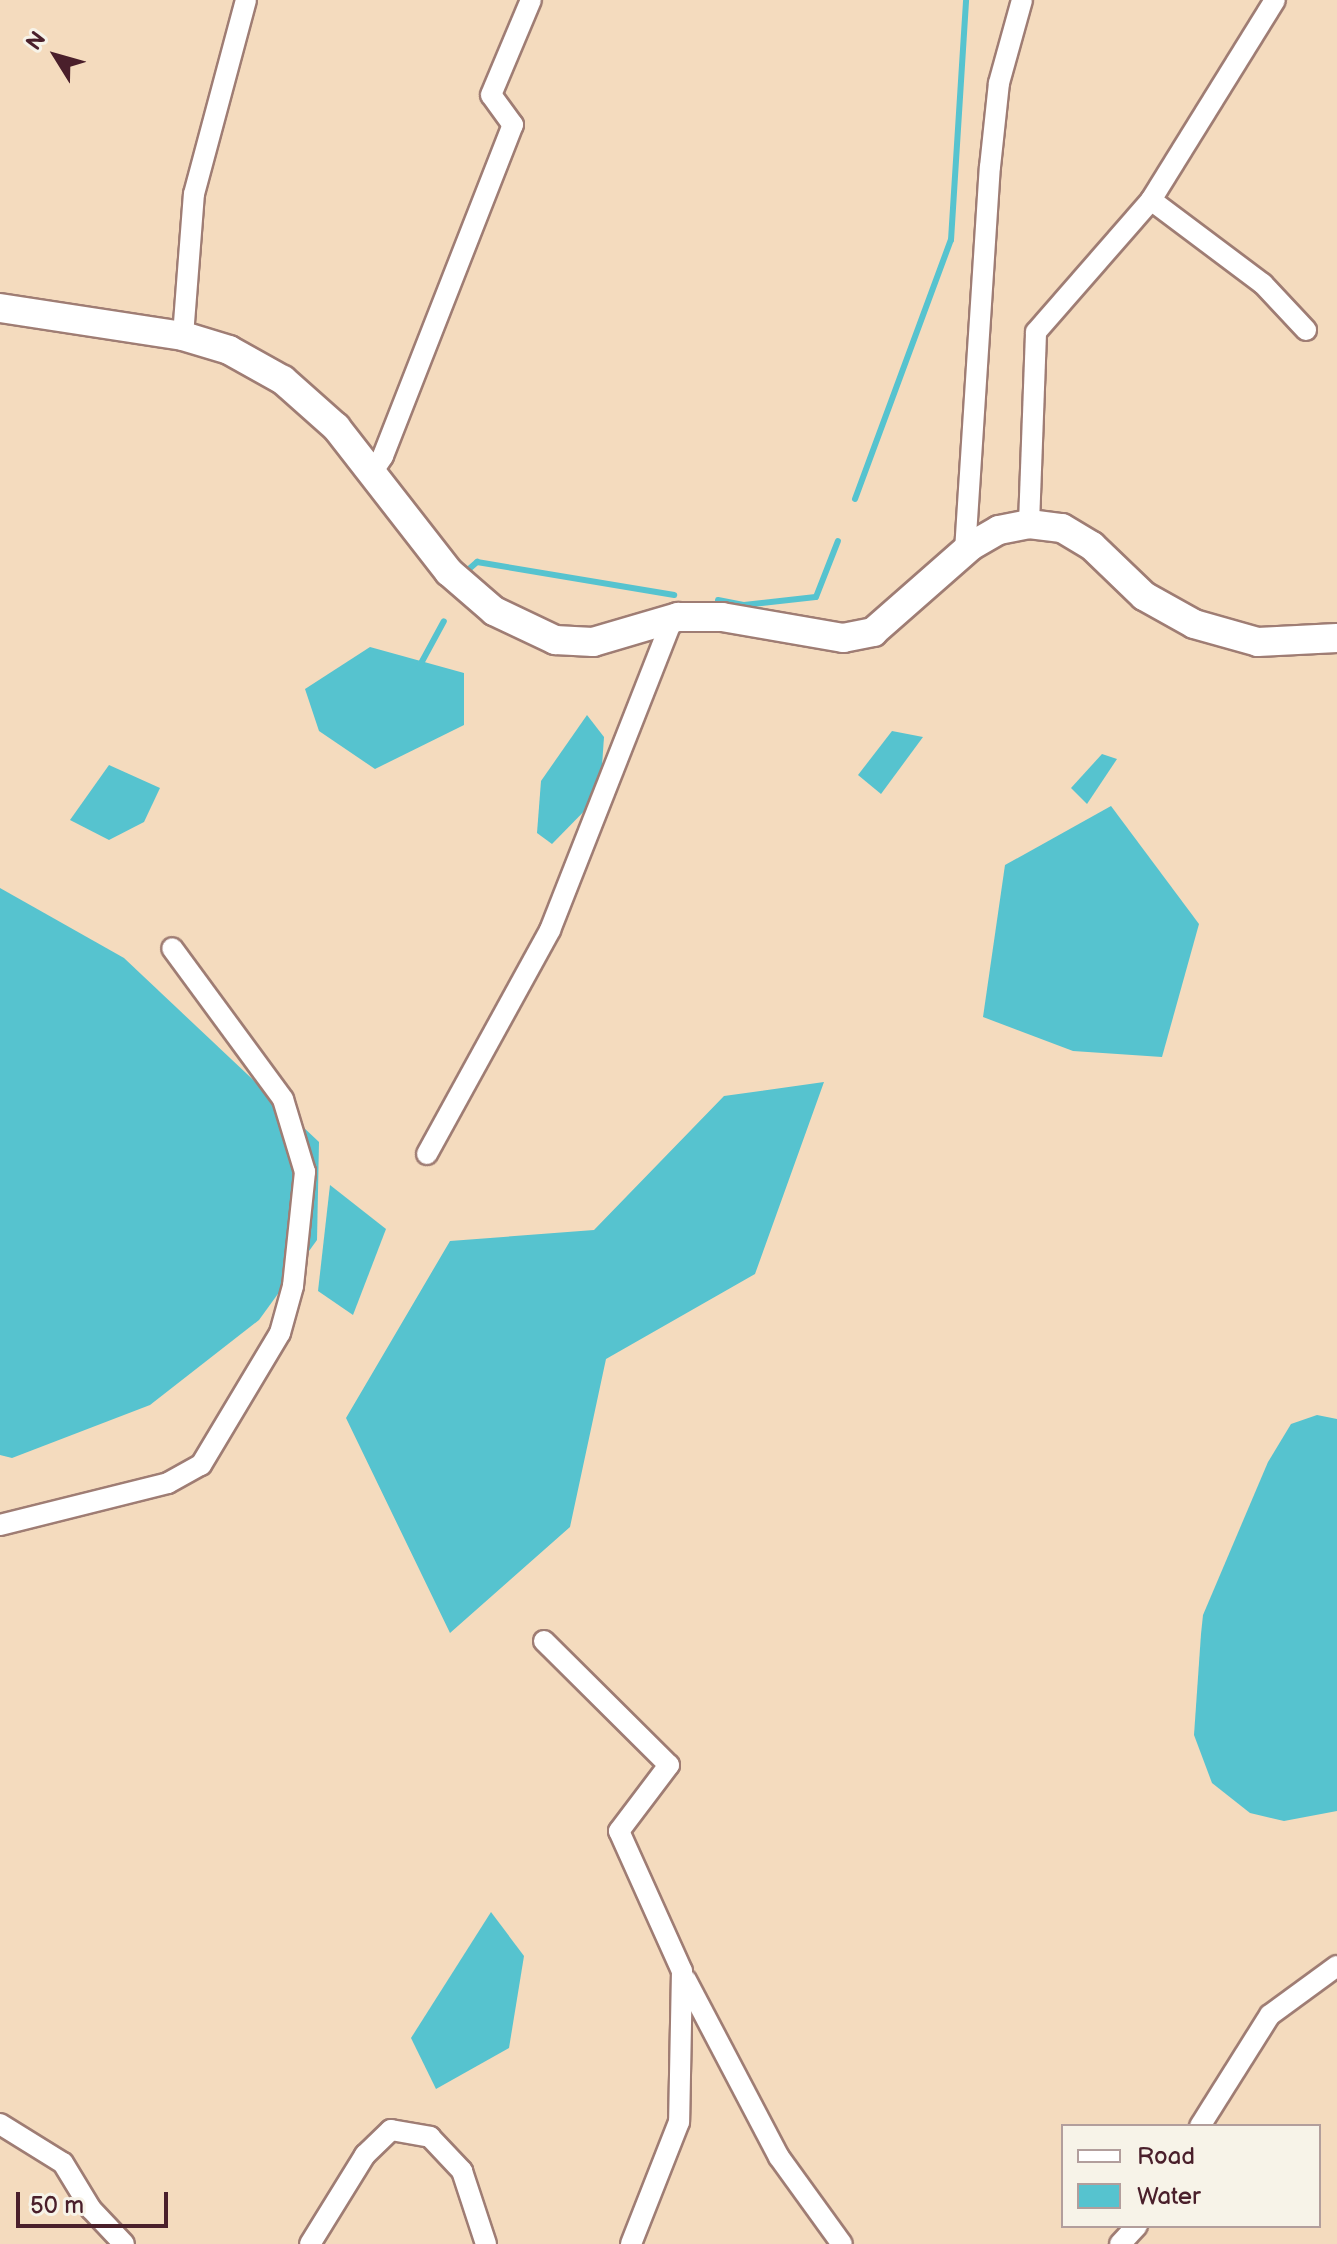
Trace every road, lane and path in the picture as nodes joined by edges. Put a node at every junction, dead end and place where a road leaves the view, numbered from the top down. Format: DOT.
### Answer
graph roads {
  1 [pos="246,0"];
  2 [pos="531,0"];
  3 [pos="1022,0"];
  4 [pos="1275,0"];
  5 [pos="1151,200"];
  6 [pos="0,308"];
  7 [pos="1306,330"];
  8 [pos="183,336"];
  9 [pos="373,471"];
  10 [pos="1029,524"];
  11 [pos="965,551"];
  12 [pos="673,618"];
  13 [pos="1337,638"];
  14 [pos="172,948"];
  15 [pos="427,1154"];
  16 [pos="0,1525"];
  17 [pos="544,1641"];
  18 [pos="1337,1966"];
  19 [pos="682,1971"];
  20 [pos="0,2124"];
  21 [pos="1201,2124"];
  22 [pos="1135,2228"];
  23 [pos="124,2244"];
  24 [pos="310,2244"];
  25 [pos="486,2244"];
  26 [pos="631,2244"];
  27 [pos="842,2244"];
  28 [pos="1120,2244"];
  1 -- 8 [label="street"];
  2 -- 9 [label="street"];
  3 -- 11 [label="street"];
  4 -- 5 [label="street"];
  5 -- 7 [label="street"];
  5 -- 10 [label="street"];
  6 -- 8 [label="street"];
  8 -- 9 [label="street"];
  9 -- 12 [label="street"];
  10 -- 11 [label="street"];
  10 -- 13 [label="street"];
  11 -- 12 [label="street"];
  12 -- 15 [label="street"];
  14 -- 16 [label="street"];
  17 -- 19 [label="street"];
  18 -- 21 [label="street"];
  19 -- 26 [label="street"];
  19 -- 27 [label="street"];
  20 -- 23 [label="street"];
  22 -- 28 [label="street"];
  24 -- 25 [label="street"];
}
